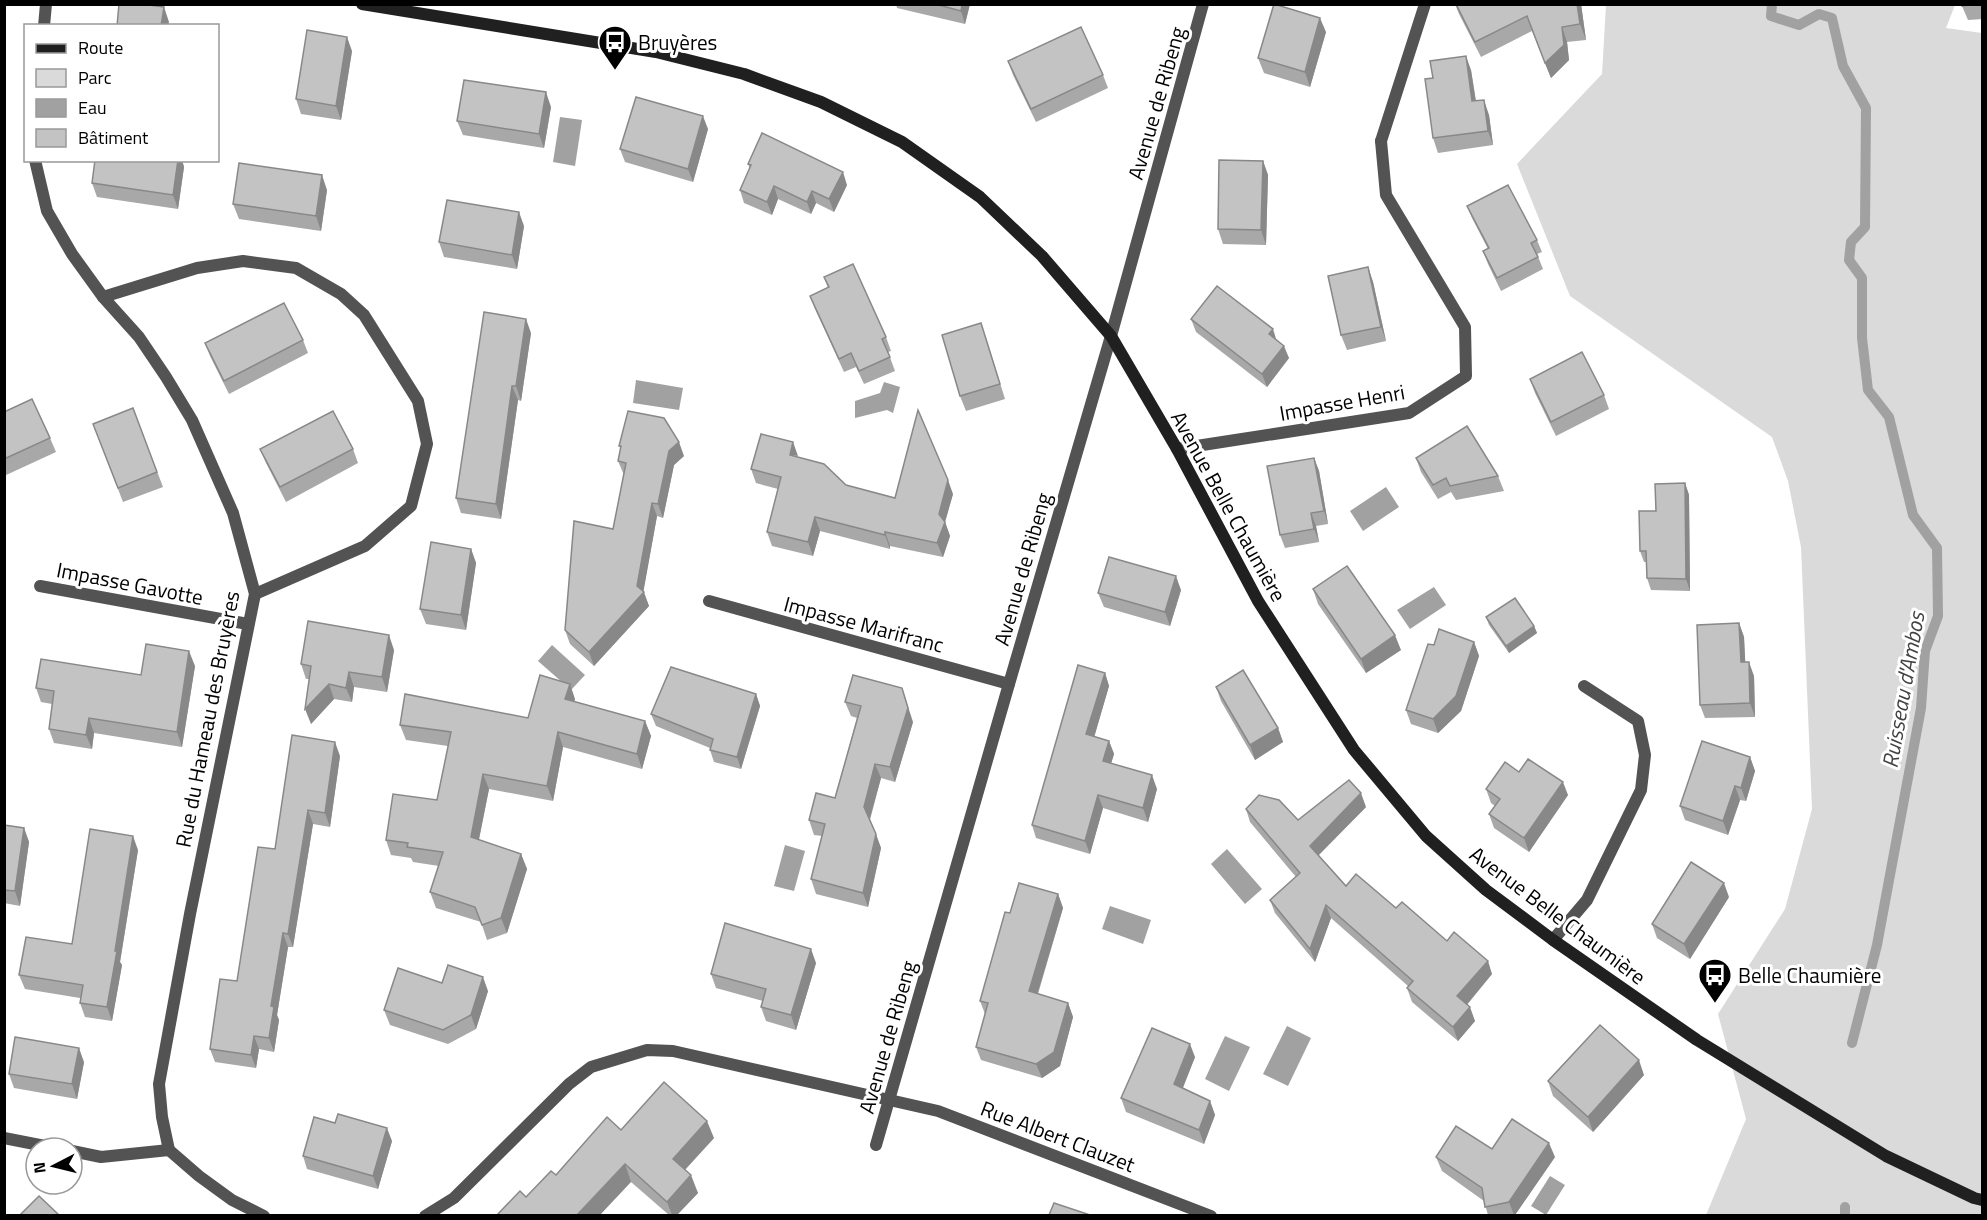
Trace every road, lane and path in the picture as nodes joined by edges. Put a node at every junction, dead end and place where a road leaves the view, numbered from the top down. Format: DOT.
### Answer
graph roads {
  1 [pos="46,4"];
  2 [pos="362,4"];
  3 [pos="1203,4"];
  4 [pos="1425,4"];
  5 [pos="44,24"];
  6 [pos="35,162"];
  7 [pos="103,297"];
  8 [pos="1111,336"];
  9 [pos="1177,449"];
  10 [pos="40,586"];
  11 [pos="255,594"];
  12 [pos="709,601"];
  13 [pos="248,624"];
  14 [pos="1008,684"];
  15 [pos="1584,686"];
  16 [pos="1552,940"];
  17 [pos="888,1101"];
  18 [pos="4,1138"];
  19 [pos="24,1142"];
  20 [pos="876,1145"];
  21 [pos="169,1150"];
  22 [pos="84,1153"];
  23 [pos="1983,1200"];
  24 [pos="264,1215"];
  25 [pos="424,1215"];
  26 [pos="1211,1215"];
  1 -- 5 [label="street"];
  2 -- 8 [label="street, Avenue Belle Chaumière"];
  3 -- 8 [label="street, Avenue de Ribeng"];
  4 -- 9 [label="street, Impasse Henri"];
  6 -- 7 [label="street, Rue du Hameau des Bruyères"];
  7 -- 11 [label="street, Rue du Hameau des Bruyères"];
  7 -- 11 [label="street"];
  8 -- 9 [label="street, Avenue Belle Chaumière"];
  8 -- 14 [label="street, Avenue de Ribeng"];
  9 -- 16 [label="street, Avenue Belle Chaumière"];
  10 -- 13 [label="street, Impasse Gavotte"];
  11 -- 13 [label="street, Rue du Hameau des Bruyères"];
  12 -- 14 [label="street, Impasse Marifranc"];
  13 -- 21 [label="street, Rue du Hameau des Bruyères"];
  14 -- 17 [label="street, Avenue de Ribeng"];
  15 -- 16 [label="street"];
  16 -- 23 [label="street, Avenue Belle Chaumière"];
  17 -- 20 [label="street, Avenue de Ribeng"];
  17 -- 25 [label="street"];
  17 -- 26 [label="street, Rue Albert Clauzet"];
  18 -- 19 [label="street"];
  21 -- 22 [label="street"];
  21 -- 24 [label="street"];
}
